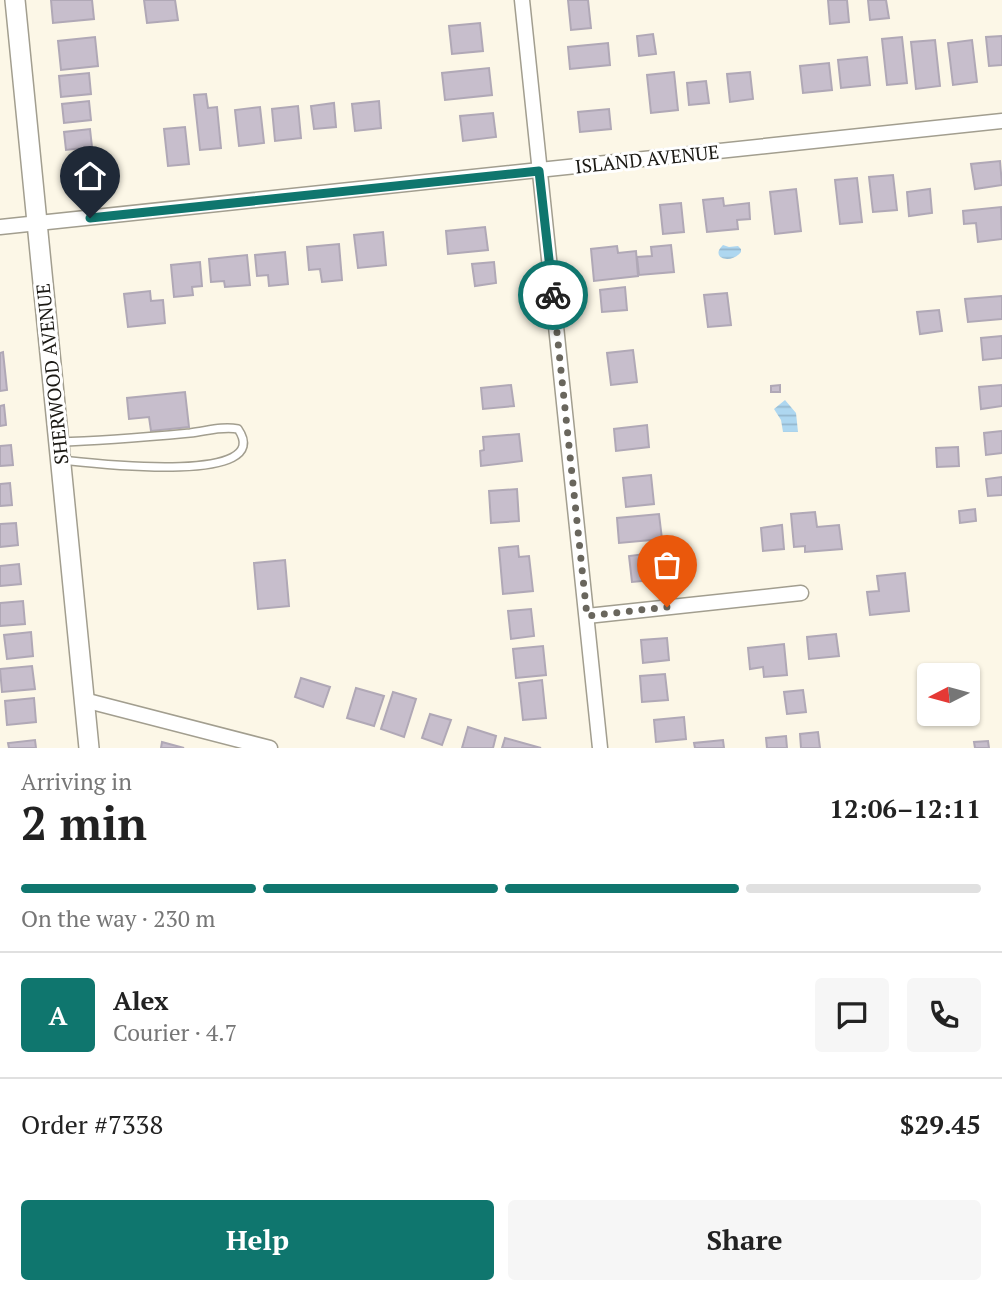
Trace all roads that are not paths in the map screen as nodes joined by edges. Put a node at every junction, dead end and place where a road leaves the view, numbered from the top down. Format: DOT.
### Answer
graph roads {
  1 [pos="15,0"];
  2 [pos="522,0"];
  3 [pos="1002,121"];
  4 [pos="539,171"];
  5 [pos="37,223"];
  6 [pos="0,227"];
  7 [pos="59,451"];
  8 [pos="801,593"];
  9 [pos="587,616"];
  10 [pos="84,700"];
  11 [pos="89,748"];
  12 [pos="270,748"];
  13 [pos="600,748"];
  1 -- 5 [label="street, SHERWOOD AVENUE"];
  2 -- 4 [label="street"];
  3 -- 4 [label="street, ISLAND AVENUE"];
  4 -- 5 [label="street, ISLAND AVENUE"];
  4 -- 9 [label="street"];
  5 -- 6 [label="street, ISLAND AVENUE"];
  5 -- 7 [label="street, SHERWOOD AVENUE"];
  7 -- 7 [label="lane"];
  7 -- 10 [label="street, SHERWOOD AVENUE"];
  8 -- 9 [label="street"];
  9 -- 13 [label="street"];
  10 -- 11 [label="street, SHERWOOD AVENUE"];
  10 -- 12 [label="street"];
}
